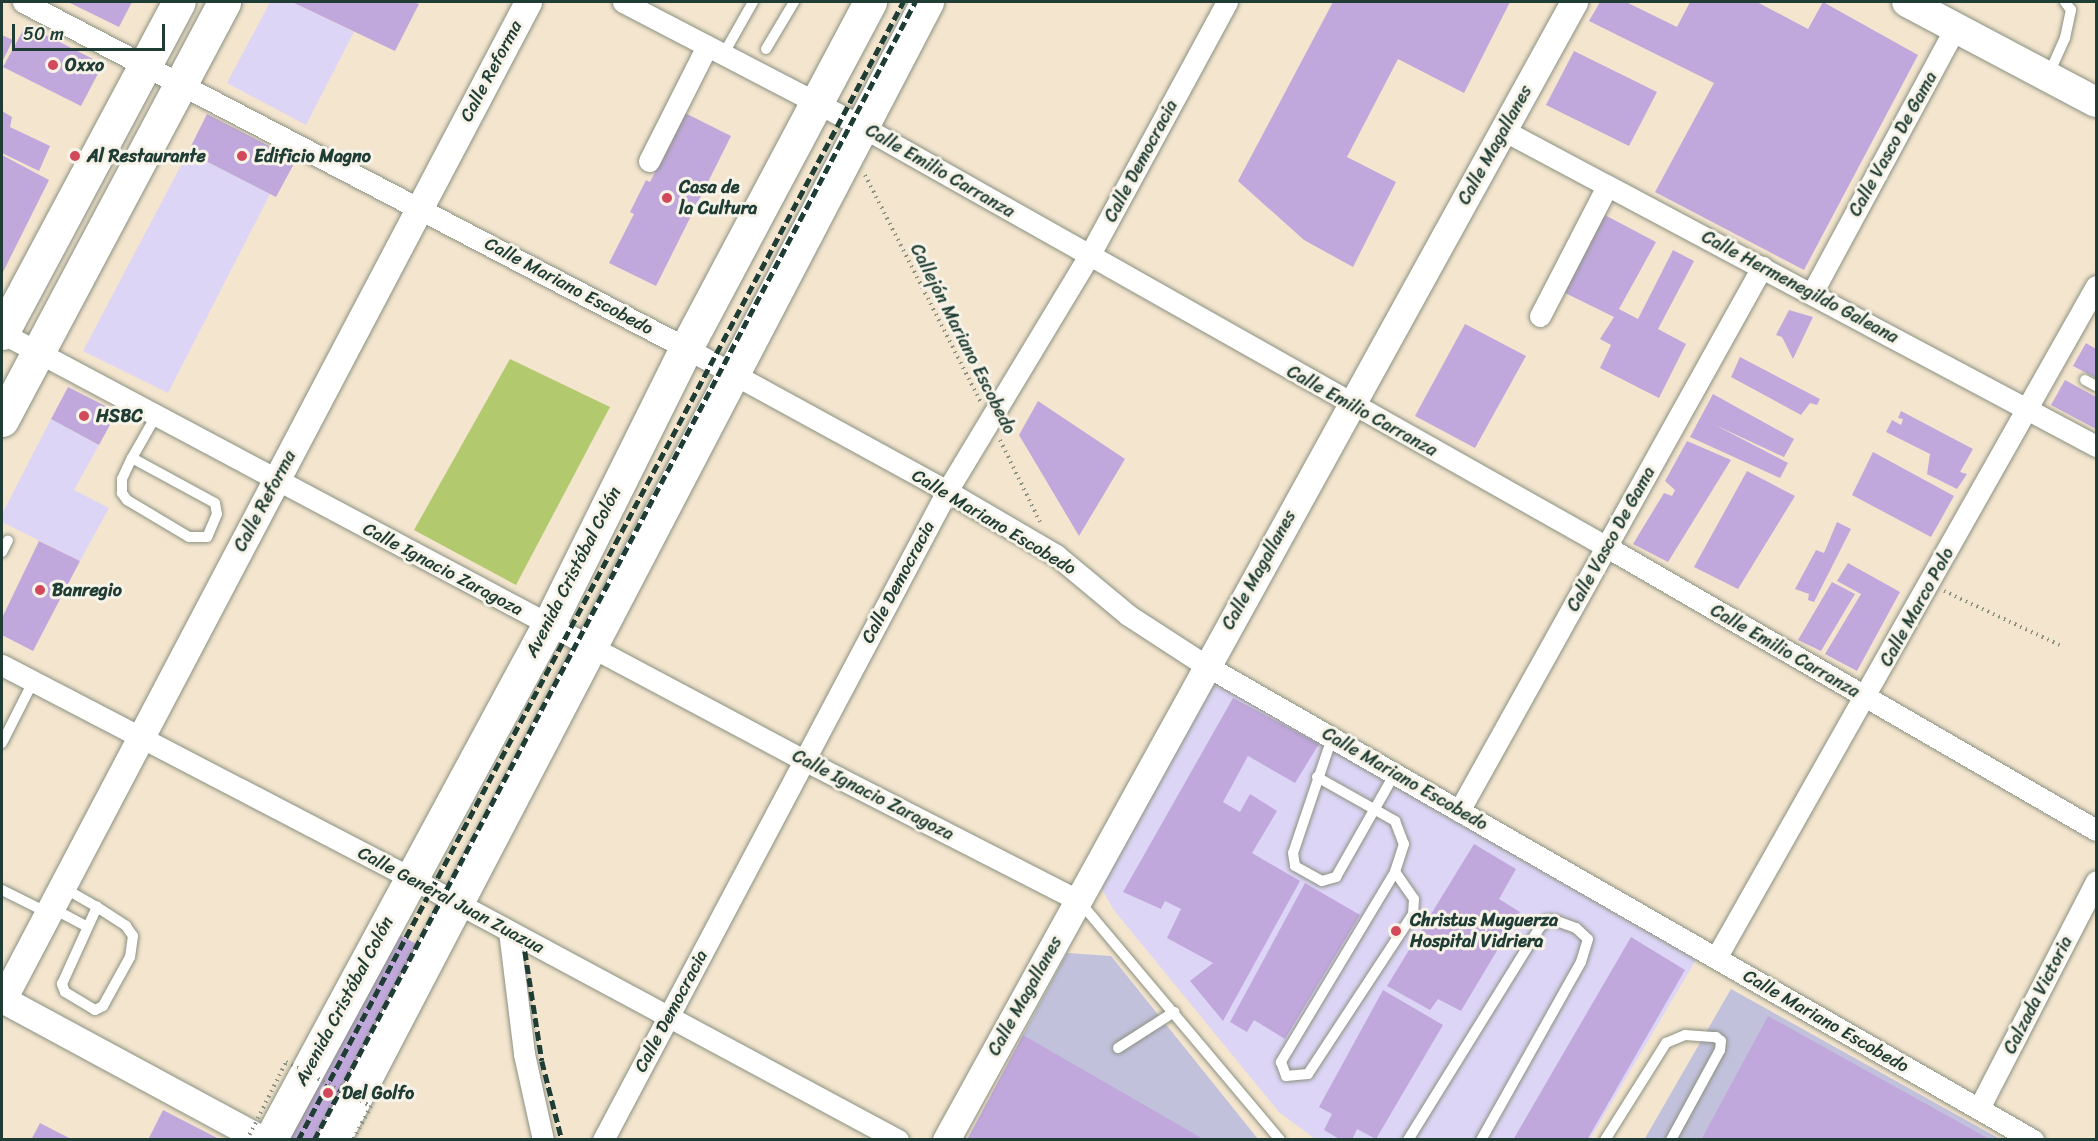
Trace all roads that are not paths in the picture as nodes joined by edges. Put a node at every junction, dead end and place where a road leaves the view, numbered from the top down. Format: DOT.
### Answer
graph roads {
  1 [pos="23,2"];
  2 [pos="179,2"];
  3 [pos="224,2"];
  4 [pos="528,2"];
  5 [pos="623,2"];
  6 [pos="753,2"];
  7 [pos="794,2"];
  8 [pos="870,2"];
  9 [pos="927,2"];
  10 [pos="1227,2"];
  11 [pos="1574,2"];
  12 [pos="1907,2"];
  13 [pos="2065,2"];
  14 [pos="1956,27"];
  15 [pos="766,49"];
  16 [pos="715,50"];
  17 [pos="145,65"];
  18 [pos="2048,76"];
  19 [pos="180,84"];
  20 [pos="2097,102"];
  21 [pos="816,104"];
  22 [pos="861,126"];
  23 [pos="1503,130"];
  24 [pos="649,161"];
  25 [pos="1607,186"];
  26 [pos="419,208"];
  27 [pos="1089,256"];
  28 [pos="1762,267"];
  29 [pos="2097,286"];
  30 [pos="1812,293"];
  31 [pos="1540,316"];
  32 [pos="2,333"];
  33 [pos="686,348"];
  34 [pos="38,352"];
  35 [pos="730,374"];
  36 [pos="2085,380"];
  37 [pos="2097,386"];
  38 [pos="1352,406"];
  39 [pos="2029,410"];
  40 [pos="156,416"];
  41 [pos="2,420"];
  42 [pos="2097,446"];
  43 [pos="132,458"];
  44 [pos="276,480"];
  45 [pos="947,491"];
  46 [pos="8,540"];
  47 [pos="1607,547"];
  48 [pos="2,552"];
  49 [pos="549,624"];
  50 [pos="588,645"];
  51 [pos="2,665"];
  52 [pos="1205,665"];
  53 [pos="33,682"];
  54 [pos="1866,698"];
  55 [pos="1332,738"];
  56 [pos="139,739"];
  57 [pos="2,743"];
  58 [pos="802,759"];
  59 [pos="1395,773"];
  60 [pos="1317,777"];
  61 [pos="1377,810"];
  62 [pos="1460,811"];
  63 [pos="2097,830"];
  64 [pos="1395,872"];
  65 [pos="411,878"];
  66 [pos="2097,881"];
  67 [pos="2,890"];
  68 [pos="1078,900"];
  69 [pos="454,902"];
  70 [pos="54,903"];
  71 [pos="97,907"];
  72 [pos="86,926"];
  73 [pos="509,931"];
  74 [pos="1716,958"];
  75 [pos="2,999"];
  76 [pos="1174,1012"];
  77 [pos="668,1018"];
  78 [pos="1118,1048"];
  79 [pos="1978,1108"];
  80 [pos="263,1140"];
  81 [pos="270,1140"];
  82 [pos="333,1140"];
  83 [pos="543,1140"];
  84 [pos="603,1140"];
  85 [pos="898,1140"];
  86 [pos="946,1140"];
  87 [pos="1280,1140"];
  88 [pos="1408,1140"];
  89 [pos="1481,1140"];
  90 [pos="1605,1140"];
  91 [pos="1671,1140"];
  92 [pos="2033,1140"];
  1 -- 17 [label="street, Calle Mariano Escobedo"];
  2 -- 17 [label="main road"];
  3 -- 19 [label="main road"];
  4 -- 26 [label="street, Calle Reforma"];
  5 -- 16 [label="street, Calle Emilio Carranza"];
  6 -- 16 [label="lane"];
  7 -- 15 [label="lane"];
  8 -- 21 [label="main road, Avenida Cristóbal Colón"];
  9 -- 22 [label="main road"];
  10 -- 27 [label="street, Calle Democracia"];
  11 -- 23 [label="street, Calle Magallanes"];
  12 -- 14 [label="main road"];
  13 -- 18 [label="lane"];
  14 -- 18 [label="main road"];
  14 -- 30 [label="street, Calle Vasco De Gama"];
  16 -- 21 [label="street, Calle Emilio Carranza"];
  16 -- 24 [label="street"];
  17 -- 19 [label="street, Calle Mariano Escobedo"];
  17 -- 32 [label="main road"];
  18 -- 20 [label="main road"];
  19 -- 26 [label="street, Calle Mariano Escobedo"];
  19 -- 34 [label="main road"];
  21 -- 22 [label="street, Calle Emilio Carranza"];
  21 -- 33 [label="main road, Avenida Cristóbal Colón"];
  22 -- 27 [label="street, Calle Emilio Carranza"];
  22 -- 35 [label="main road"];
  23 -- 25 [label="street, Calle Hermenegildo Galeana"];
  23 -- 38 [label="street, Calle Magallanes"];
  25 -- 28 [label="street, Calle Hermenegildo Galeana"];
  25 -- 31 [label="street"];
  26 -- 33 [label="street, Calle Mariano Escobedo"];
  26 -- 44 [label="street, Calle Reforma"];
  27 -- 38 [label="street, Calle Emilio Carranza"];
  27 -- 45 [label="street, Calle Democracia"];
  28 -- 30 [label="street, Calle Hermenegildo Galeana"];
  28 -- 47 [label="street, Calle Vasco De Gama"];
  29 -- 39 [label="street, Calle Marco Polo"];
  30 -- 39 [label="street, Calle Hermenegildo Galeana"];
  32 -- 34 [label="street, Calle Ignacio Zaragoza"];
  33 -- 35 [label="street, Calle Mariano Escobedo"];
  33 -- 49 [label="main road, Avenida Cristóbal Colón"];
  34 -- 40 [label="street, Calle Ignacio Zaragoza"];
  34 -- 41 [label="main road"];
  35 -- 45 [label="street, Calle Mariano Escobedo"];
  35 -- 50 [label="main road"];
  36 -- 37 [label="lane"];
  38 -- 47 [label="street, Calle Emilio Carranza"];
  38 -- 52 [label="street, Calle Magallanes"];
  39 -- 42 [label="street, Calle Hermenegildo Galeana"];
  39 -- 54 [label="street, Calle Marco Polo"];
  40 -- 43 [label="lane"];
  40 -- 44 [label="street, Calle Ignacio Zaragoza"];
  43 -- 43 [label="lane"];
  44 -- 49 [label="street, Calle Ignacio Zaragoza"];
  44 -- 56 [label="street, Calle Reforma"];
  45 -- 52 [label="street, Calle Mariano Escobedo"];
  45 -- 58 [label="street, Calle Democracia"];
  46 -- 48 [label="lane"];
  47 -- 54 [label="street, Calle Emilio Carranza"];
  47 -- 62 [label="street, Calle Vasco De Gama"];
  49 -- 50 [label="street, Calle Ignacio Zaragoza"];
  49 -- 65 [label="main road, Avenida Cristóbal Colón"];
  50 -- 58 [label="street, Calle Ignacio Zaragoza"];
  50 -- 69 [label="main road"];
  51 -- 53 [label="street, Calle General Juan Zuazua"];
  52 -- 55 [label="street, Calle Mariano Escobedo"];
  52 -- 68 [label="street, Calle Magallanes"];
  53 -- 56 [label="street, Calle General Juan Zuazua"];
  53 -- 57 [label="lane"];
  54 -- 63 [label="street, Calle Emilio Carranza"];
  54 -- 74 [label="street, Calle Marco Polo"];
  55 -- 59 [label="street, Calle Mariano Escobedo"];
  55 -- 60 [label="lane"];
  56 -- 65 [label="street, Calle General Juan Zuazua"];
  56 -- 70 [label="street, Calle Reforma"];
  58 -- 68 [label="street, Calle Ignacio Zaragoza"];
  58 -- 77 [label="street, Calle Democracia"];
  59 -- 61 [label="lane"];
  59 -- 62 [label="street, Calle Mariano Escobedo"];
  60 -- 61 [label="lane"];
  60 -- 61 [label="lane"];
  61 -- 64 [label="lane"];
  62 -- 74 [label="street, Calle Mariano Escobedo"];
  64 -- 64 [label="lane"];
  65 -- 69 [label="street, Calle General Juan Zuazua"];
  65 -- 81 [label="main road, Avenida Cristóbal Colón"];
  66 -- 79 [label="street, Calzada Victoria"];
  67 -- 70 [label="lane"];
  68 -- 76 [label="lane"];
  68 -- 86 [label="street, Calle Magallanes"];
  69 -- 73 [label="street, Calle General Juan Zuazua"];
  69 -- 82 [label="main road"];
  70 -- 71 [label="lane"];
  70 -- 72 [label="lane"];
  70 -- 75 [label="street, Calle Reforma"];
  71 -- 72 [label="lane"];
  71 -- 72 [label="lane"];
  73 -- 77 [label="street, Calle General Juan Zuazua"];
  73 -- 83 [label="street"];
  74 -- 79 [label="street, Calle Mariano Escobedo"];
  75 -- 80 [label="street"];
  76 -- 78 [label="lane"];
  76 -- 87 [label="lane"];
  77 -- 84 [label="street, Calle Democracia"];
  77 -- 85 [label="street, Calle General Juan Zuazua"];
  79 -- 92 [label="street, Calle Mariano Escobedo"];
  88 -- 89 [label="lane"];
  90 -- 91 [label="lane"];
}
